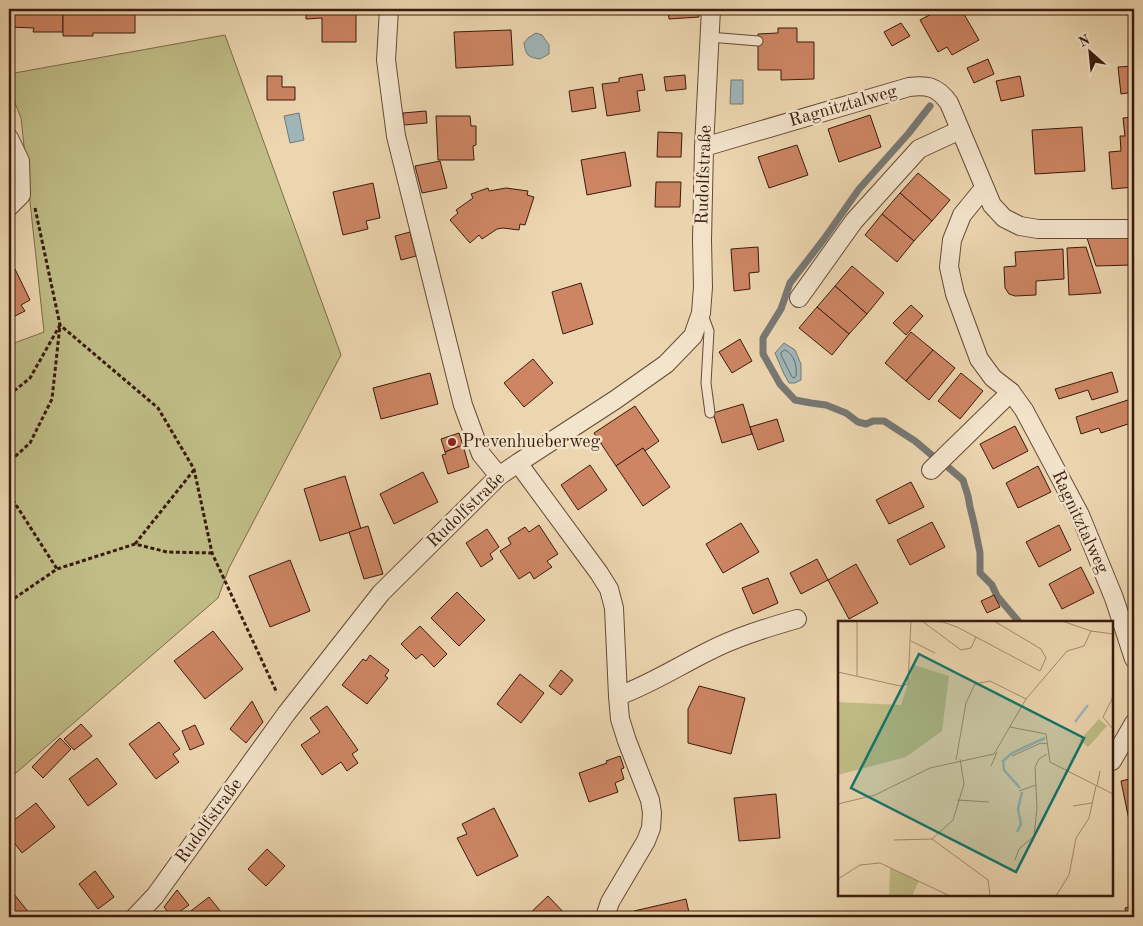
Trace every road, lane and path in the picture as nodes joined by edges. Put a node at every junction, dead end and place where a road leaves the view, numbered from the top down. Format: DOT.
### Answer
graph roads {
  1 [pos="389,9"];
  2 [pos="711,9"];
  3 [pos="709,37"];
  4 [pos="758,41"];
  5 [pos="960,130"];
  6 [pos="9,138"];
  7 [pos="704,147"];
  8 [pos="984,188"];
  9 [pos="9,207"];
  10 [pos="35,208"];
  11 [pos="1134,229"];
  12 [pos="799,298"];
  13 [pos="701,311"];
  14 [pos="60,325"];
  15 [pos="1011,392"];
  16 [pos="9,395"];
  17 [pos="710,413"];
  18 [pos="9,462"];
  19 [pos="518,462"];
  20 [pos="194,469"];
  21 [pos="931,470"];
  22 [pos="499,476"];
  23 [pos="9,494"];
  24 [pos="135,544"];
  25 [pos="212,553"];
  26 [pos="56,569"];
  27 [pos="9,602"];
  28 [pos="797,619"];
  29 [pos="1134,659"];
  30 [pos="618,696"];
  31 [pos="286,714"];
  32 [pos="1134,723"];
  33 [pos="1113,759"];
  34 [pos="135,917"];
  35 [pos="606,917"];
  1 -- 22 [label="street"];
  2 -- 3 [label="street, Rudolfstraße"];
  3 -- 4 [label="lane"];
  3 -- 7 [label="street, Rudolfstraße"];
  5 -- 7 [label="street, Ragnitztalweg"];
  5 -- 8 [label="street, Ragnitztalweg"];
  5 -- 12 [label="street"];
  6 -- 9 [label="street"];
  7 -- 13 [label="street, Rudolfstraße"];
  8 -- 11 [label="street, Ragnitztalweg"];
  8 -- 15 [label="street, Ragnitztalweg"];
  10 -- 14 [label="path"];
  13 -- 17 [label="lane"];
  13 -- 19 [label="street, Rudolfstraße"];
  14 -- 16 [label="path"];
  14 -- 18 [label="path"];
  14 -- 20 [label="path"];
  15 -- 21 [label="street"];
  15 -- 29 [label="street, Ragnitztalweg"];
  19 -- 22 [label="street, Rudolfstraße"];
  19 -- 30 [label="street"];
  20 -- 24 [label="path"];
  20 -- 25 [label="path"];
  22 -- 31 [label="street, Rudolfstraße"];
  23 -- 26 [label="path"];
  24 -- 25 [label="path"];
  24 -- 26 [label="path"];
  25 -- 31 [label="path"];
  26 -- 27 [label="path"];
  28 -- 30 [label="street"];
  30 -- 35 [label="street"];
  31 -- 34 [label="street, Rudolfstraße"];
  32 -- 33 [label="street"];
}
